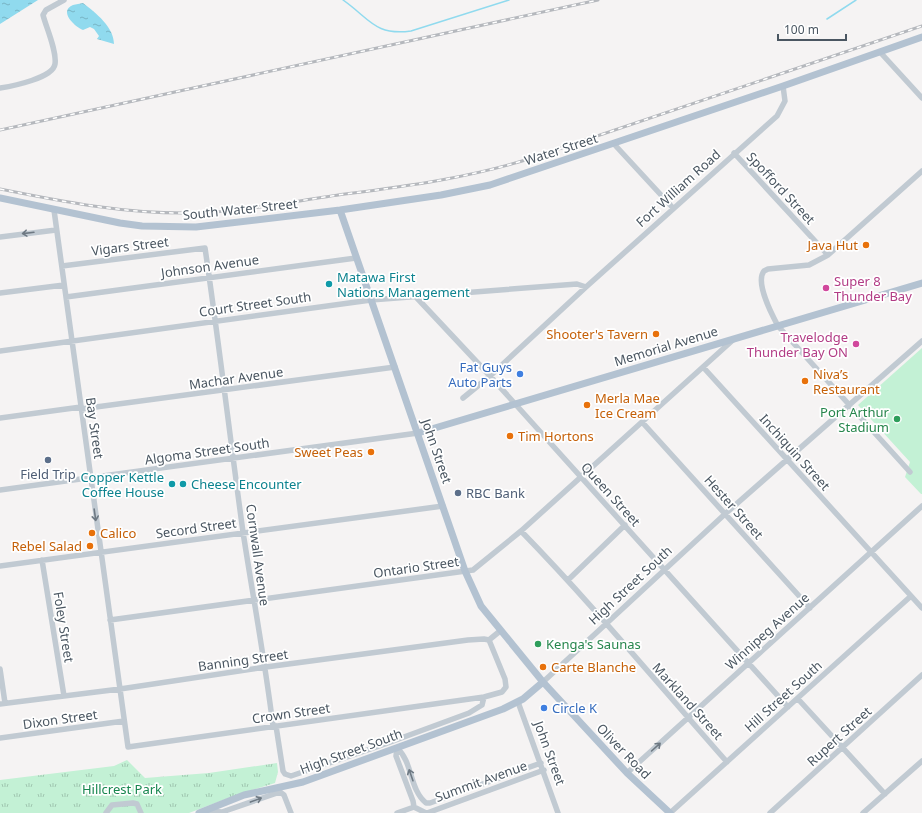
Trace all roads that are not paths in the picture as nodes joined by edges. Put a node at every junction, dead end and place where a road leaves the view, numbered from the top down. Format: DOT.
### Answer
graph roads {
  1 [pos="64,0"];
  2 [pos="922,37"];
  3 [pos="880,52"];
  4 [pos="783,86"];
  5 [pos="0,88"];
  6 [pos="922,98"];
  7 [pos="614,144"];
  8 [pos="734,154"];
  9 [pos="922,171"];
  10 [pos="0,198"];
  11 [pos="673,208"];
  12 [pos="54,210"];
  13 [pos="340,210"];
  14 [pos="56,230"];
  15 [pos="0,237"];
  16 [pos="202,248"];
  17 [pos="828,255"];
  18 [pos="356,258"];
  19 [pos="62,266"];
  20 [pos="210,278"];
  21 [pos="922,283"];
  22 [pos="64,285"];
  23 [pos="586,287"];
  24 [pos="0,293"];
  25 [pos="66,297"];
  26 [pos="416,297"];
  27 [pos="371,300"];
  28 [pos="214,320"];
  29 [pos="778,326"];
  30 [pos="736,338"];
  31 [pos="72,341"];
  32 [pos="922,341"];
  33 [pos="0,351"];
  34 [pos="394,367"];
  35 [pos="703,367"];
  36 [pos="490,376"];
  37 [pos="224,391"];
  38 [pos="463,398"];
  39 [pos="515,404"];
  40 [pos="849,404"];
  41 [pos="81,408"];
  42 [pos="0,418"];
  43 [pos="642,422"];
  44 [pos="418,433"];
  45 [pos="233,459"];
  46 [pos="786,459"];
  47 [pos="910,472"];
  48 [pos="580,476"];
  49 [pos="90,478"];
  50 [pos="0,490"];
  51 [pos="443,506"];
  52 [pos="922,506"];
  53 [pos="725,514"];
  54 [pos="625,525"];
  55 [pos="521,531"];
  56 [pos="244,533"];
  57 [pos="101,552"];
  58 [pos="871,552"];
  59 [pos="42,560"];
  60 [pos="0,566"];
  61 [pos="664,569"];
  62 [pos="465,571"];
  63 [pos="568,580"];
  64 [pos="911,596"];
  65 [pos="253,601"];
  66 [pos="810,608"];
  67 [pos="922,608"];
  68 [pos="110,620"];
  69 [pos="605,625"];
  70 [pos="500,631"];
  71 [pos="489,640"];
  72 [pos="749,663"];
  73 [pos="266,667"];
  74 [pos="0,669"];
  75 [pos="922,675"];
  76 [pos="543,682"];
  77 [pos="120,689"];
  78 [pos="64,696"];
  79 [pos="484,697"];
  80 [pos="798,699"];
  81 [pos="518,702"];
  82 [pos="2,704"];
  83 [pos="788,707"];
  84 [pos="688,718"];
  85 [pos="124,721"];
  86 [pos="275,726"];
  87 [pos="0,738"];
  88 [pos="397,748"];
  89 [pos="842,748"];
  90 [pos="922,761"];
  91 [pos="727,762"];
  92 [pos="541,763"];
  93 [pos="544,770"];
  94 [pos="627,773"];
  95 [pos="885,794"];
  96 [pos="414,807"];
  97 [pos="290,810"];
  98 [pos="203,812"];
  99 [pos="106,813"];
  100 [pos="142,813"];
  101 [pos="397,813"];
  102 [pos="426,813"];
  103 [pos="558,813"];
  104 [pos="670,813"];
  105 [pos="770,813"];
  106 [pos="864,813"];
  1 -- 5 [label="street"];
  2 -- 3 [label="main road"];
  3 -- 4 [label="main road"];
  3 -- 6 [label="street"];
  4 -- 7 [label="main road, Water Street"];
  4 -- 8 [label="street, Fort William Road"];
  7 -- 11 [label="street"];
  7 -- 13 [label="main road, Water Street"];
  8 -- 11 [label="street, Fort William Road"];
  8 -- 17 [label="street, Spofford Street"];
  9 -- 17 [label="street"];
  10 -- 12 [label="main road, South Water Street"];
  11 -- 23 [label="street, Fort William Road"];
  12 -- 13 [label="main road, South Water Street"];
  12 -- 14 [label="street, Bay Street"];
  13 -- 18 [label="main road, John Street"];
  14 -- 15 [label="street, one-way"];
  14 -- 19 [label="street, Bay Street"];
  16 -- 19 [label="street, Vigars Street"];
  16 -- 20 [label="street, Cornwall Avenue"];
  17 -- 29 [label="street"];
  18 -- 20 [label="street, Johnson Avenue"];
  18 -- 27 [label="main road, John Street"];
  19 -- 22 [label="street, Bay Street"];
  20 -- 25 [label="street, Johnson Avenue"];
  20 -- 28 [label="street, Cornwall Avenue"];
  21 -- 29 [label="main road, Memorial Avenue"];
  22 -- 24 [label="street"];
  22 -- 25 [label="street, Bay Street"];
  23 -- 26 [label="street, Court Street South"];
  23 -- 36 [label="street, Fort William Road"];
  25 -- 31 [label="street, Bay Street"];
  26 -- 27 [label="street, Court Street South"];
  26 -- 36 [label="street, Queen Street"];
  27 -- 28 [label="street, Court Street South"];
  27 -- 34 [label="main road, John Street"];
  28 -- 31 [label="street, Court Street South"];
  28 -- 37 [label="street, Cornwall Avenue"];
  29 -- 30 [label="main road, Memorial Avenue"];
  29 -- 40 [label="street"];
  30 -- 35 [label="street, Ontario Street"];
  30 -- 39 [label="main road, Memorial Avenue"];
  31 -- 33 [label="street, Court Street South"];
  31 -- 41 [label="street, Bay Street"];
  32 -- 40 [label="street, High Street South"];
  34 -- 37 [label="street, Machar Avenue"];
  34 -- 44 [label="main road, John Street"];
  35 -- 43 [label="street, Ontario Street"];
  35 -- 46 [label="street, Inchiquin Street"];
  36 -- 38 [label="street, Fort William Road"];
  36 -- 39 [label="street, Queen Street"];
  37 -- 41 [label="street, Machar Avenue"];
  37 -- 45 [label="street, Cornwall Avenue"];
  39 -- 44 [label="main road, Memorial Avenue"];
  39 -- 48 [label="street, Queen Street"];
  40 -- 46 [label="street, High Street South"];
  40 -- 47 [label="street"];
  41 -- 42 [label="street, Machar Avenue"];
  41 -- 49 [label="street, Bay Street"];
  43 -- 48 [label="street, Ontario Street"];
  43 -- 53 [label="street, Hester Street"];
  44 -- 45 [label="street, Algoma Street South"];
  44 -- 51 [label="main road, John Street"];
  45 -- 49 [label="street, Algoma Street South"];
  45 -- 56 [label="street, Cornwall Avenue"];
  46 -- 53 [label="street, High Street South"];
  46 -- 58 [label="street, Inchiquin Street"];
  48 -- 54 [label="street, Queen Street"];
  48 -- 55 [label="street, Ontario Street"];
  49 -- 50 [label="street, Algoma Street South"];
  49 -- 57 [label="street, Bay Street, one-way"];
  51 -- 56 [label="street, Secord Street"];
  51 -- 62 [label="main road, John Street"];
  52 -- 58 [label="street, Winnipeg Avenue"];
  53 -- 61 [label="street, High Street South"];
  53 -- 66 [label="street, Hester Street"];
  54 -- 61 [label="street, Queen Street"];
  54 -- 63 [label="street"];
  55 -- 62 [label="street, Ontario Street"];
  55 -- 63 [label="street, Markland Street"];
  56 -- 57 [label="street, Secord Street"];
  56 -- 65 [label="street, Cornwall Avenue"];
  57 -- 59 [label="street, Secord Street"];
  57 -- 68 [label="street, Bay Street"];
  58 -- 64 [label="street, Inchiquin Street"];
  58 -- 66 [label="street, Winnipeg Avenue"];
  59 -- 60 [label="street, Secord Street"];
  59 -- 78 [label="street, Foley Street"];
  61 -- 69 [label="street, High Street South"];
  61 -- 72 [label="street, Queen Street"];
  62 -- 65 [label="street, Ontario Street"];
  62 -- 70 [label="main road, John Street"];
  63 -- 69 [label="street, Markland Street"];
  64 -- 67 [label="street, Inchiquin Street"];
  64 -- 80 [label="street, Hill Street South"];
  65 -- 68 [label="street, Ontario Street"];
  65 -- 73 [label="street, Cornwall Avenue"];
  66 -- 72 [label="street, Winnipeg Avenue"];
  68 -- 77 [label="street, Bay Street"];
  69 -- 76 [label="street, High Street South"];
  69 -- 84 [label="street, Markland Street"];
  70 -- 71 [label="street"];
  70 -- 76 [label="main road, Oliver Road"];
  71 -- 73 [label="street, Banning Street"];
  71 -- 79 [label="street"];
  72 -- 83 [label="street, Queen Street"];
  72 -- 84 [label="street, Winnipeg Avenue"];
  73 -- 77 [label="street, Banning Street"];
  73 -- 86 [label="street, Cornwall Avenue"];
  74 -- 82 [label="street"];
  75 -- 89 [label="street, Rupert Street"];
  76 -- 81 [label="main road, High Street South"];
  76 -- 94 [label="main road, Oliver Road"];
  77 -- 78 [label="street, Banning Street"];
  77 -- 85 [label="street, Bay Street"];
  78 -- 82 [label="street, Banning Street"];
  79 -- 86 [label="street, Crown Street"];
  79 -- 86 [label="street, Cornwall Avenue"];
  80 -- 83 [label="street, Hill Street South"];
  80 -- 89 [label="street"];
  81 -- 88 [label="main road, High Street South"];
  81 -- 92 [label="street, John Street"];
  83 -- 91 [label="street, Hill Street South"];
  84 -- 91 [label="street, Markland Street"];
  94 -- 84 [label="street, Winnipeg Avenue, one-way"];
  85 -- 86 [label="street, Crown Street"];
  85 -- 87 [label="street, Dixon Street"];
  92 -- 88 [label="street, Summit Avenue, one-way"];
  88 -- 96 [label="street"];
  88 -- 98 [label="main road, High Street South"];
  89 -- 95 [label="street"];
  89 -- 105 [label="street, Rupert Street"];
  90 -- 95 [label="street"];
  91 -- 104 [label="street, Hill Street South"];
  92 -- 93 [label="street, John Street"];
  93 -- 102 [label="street, Summit Avenue"];
  93 -- 103 [label="street, John Street"];
  94 -- 104 [label="main road, Oliver Road"];
  95 -- 106 [label="street"];
  96 -- 101 [label="street"];
  96 -- 102 [label="street"];
  98 -- 97 [label="street, one-way"];
  99 -- 100 [label="street"];
}
